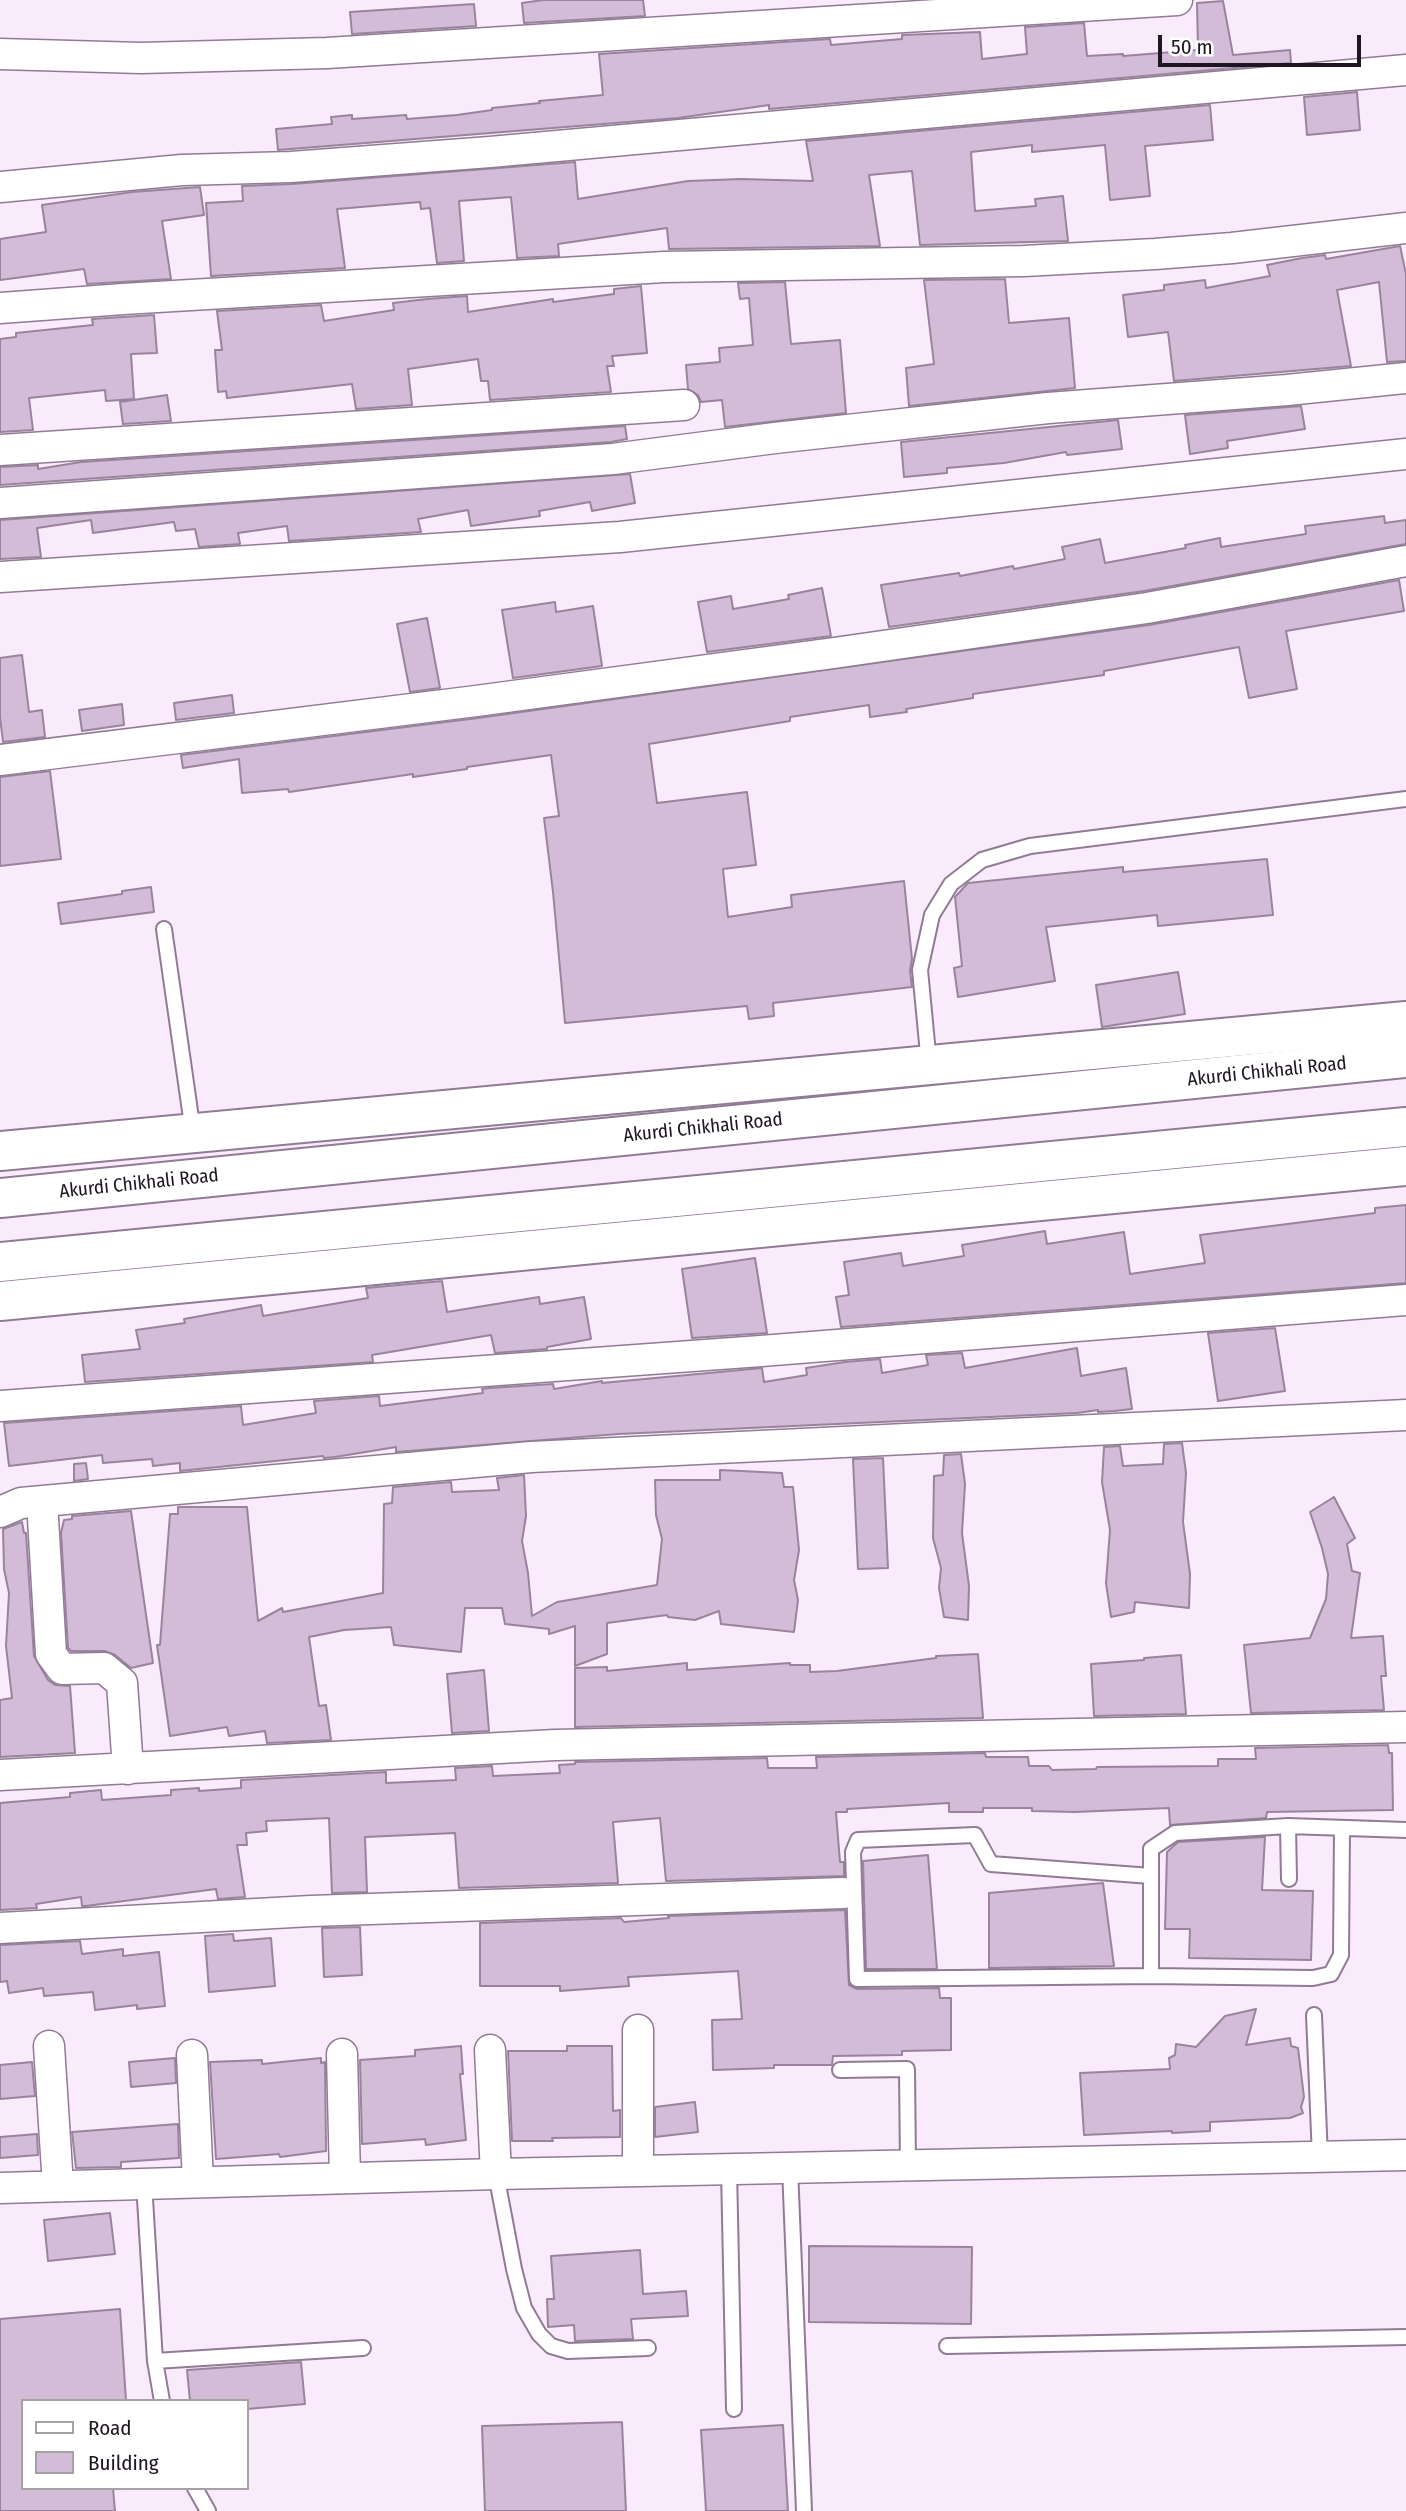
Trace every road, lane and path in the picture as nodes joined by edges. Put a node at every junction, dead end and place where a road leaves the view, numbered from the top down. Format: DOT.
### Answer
graph roads {
  1 [pos="1177,0"];
  2 [pos="0,54"];
  3 [pos="1406,70"];
  4 [pos="0,187"];
  5 [pos="1406,228"];
  6 [pos="0,308"];
  7 [pos="1406,378"];
  8 [pos="684,404"];
  9 [pos="644,407"];
  10 [pos="0,450"];
  11 [pos="649,454"];
  12 [pos="1406,454"];
  13 [pos="0,503"];
  14 [pos="1406,561"];
  15 [pos="0,577"];
  16 [pos="0,760"];
  17 [pos="1406,799"];
  18 [pos="164,929"];
  19 [pos="1406,1021"];
  20 [pos="1406,1058"];
  21 [pos="929,1065"];
  22 [pos="1406,1127"];
  23 [pos="193,1133"];
  24 [pos="0,1151"];
  25 [pos="1406,1166"];
  26 [pos="0,1198"];
  27 [pos="0,1262"];
  28 [pos="1406,1300"];
  29 [pos="0,1301"];
  30 [pos="0,1406"];
  31 [pos="1406,1415"];
  32 [pos="42,1501"];
  33 [pos="0,1512"];
  34 [pos="1406,1727"];
  35 [pos="128,1769"];
  36 [pos="0,1775"];
  37 [pos="1288,1826"];
  38 [pos="1342,1828"];
  39 [pos="1406,1830"];
  40 [pos="1151,1877"];
  41 [pos="1289,1879"];
  42 [pos="843,1893"];
  43 [pos="0,1928"];
  44 [pos="1151,1976"];
  45 [pos="1314,2015"];
  46 [pos="638,2030"];
  47 [pos="49,2046"];
  48 [pos="490,2050"];
  49 [pos="342,2054"];
  50 [pos="192,2055"];
  51 [pos="840,2070"];
  52 [pos="1406,2155"];
  53 [pos="1320,2157"];
  54 [pos="908,2166"];
  55 [pos="790,2168"];
  56 [pos="729,2169"];
  57 [pos="638,2171"];
  58 [pos="496,2174"];
  59 [pos="345,2178"];
  60 [pos="144,2182"];
  61 [pos="198,2182"];
  62 [pos="58,2186"];
  63 [pos="0,2188"];
  64 [pos="1406,2337"];
  65 [pos="947,2346"];
  66 [pos="363,2348"];
  67 [pos="648,2348"];
  68 [pos="155,2361"];
  69 [pos="162,2399"];
  70 [pos="734,2409"];
  71 [pos="196,2490"];
  72 [pos="208,2511"];
  73 [pos="804,2511"];
  1 -- 2 [label="street"];
  3 -- 4 [label="street"];
  5 -- 6 [label="street"];
  7 -- 11 [label="street"];
  8 -- 9 [label="street"];
  9 -- 10 [label="street"];
  9 -- 11 [label="street"];
  11 -- 13 [label="street"];
  12 -- 15 [label="street"];
  14 -- 16 [label="street"];
  17 -- 21 [label="lane"];
  18 -- 23 [label="lane"];
  19 -- 21 [label="street"];
  20 -- 26 [label="street, Akurdi Chikhali Road"];
  21 -- 23 [label="street"];
  22 -- 27 [label="street"];
  23 -- 24 [label="street"];
  25 -- 29 [label="street"];
  28 -- 30 [label="street"];
  31 -- 32 [label="street"];
  32 -- 33 [label="street"];
  32 -- 35 [label="street"];
  34 -- 35 [label="street"];
  35 -- 36 [label="street"];
  37 -- 38 [label="lane"];
  37 -- 40 [label="lane"];
  37 -- 41 [label="lane"];
  38 -- 39 [label="lane"];
  38 -- 44 [label="lane"];
  40 -- 44 [label="lane"];
  40 -- 44 [label="lane"];
  42 -- 43 [label="street"];
  45 -- 53 [label="lane"];
  46 -- 57 [label="street"];
  47 -- 62 [label="street"];
  48 -- 58 [label="street"];
  49 -- 59 [label="street"];
  50 -- 61 [label="street"];
  51 -- 54 [label="lane"];
  52 -- 53 [label="street"];
  53 -- 54 [label="street"];
  54 -- 55 [label="street"];
  55 -- 56 [label="street"];
  55 -- 73 [label="lane"];
  56 -- 57 [label="street"];
  56 -- 70 [label="lane"];
  57 -- 58 [label="street"];
  58 -- 59 [label="street"];
  58 -- 67 [label="lane"];
  59 -- 61 [label="street"];
  60 -- 61 [label="street"];
  60 -- 62 [label="street"];
  60 -- 68 [label="lane"];
  62 -- 63 [label="street"];
  64 -- 65 [label="lane"];
  66 -- 68 [label="lane"];
  68 -- 69 [label="lane"];
  71 -- 72 [label="lane"];
}
